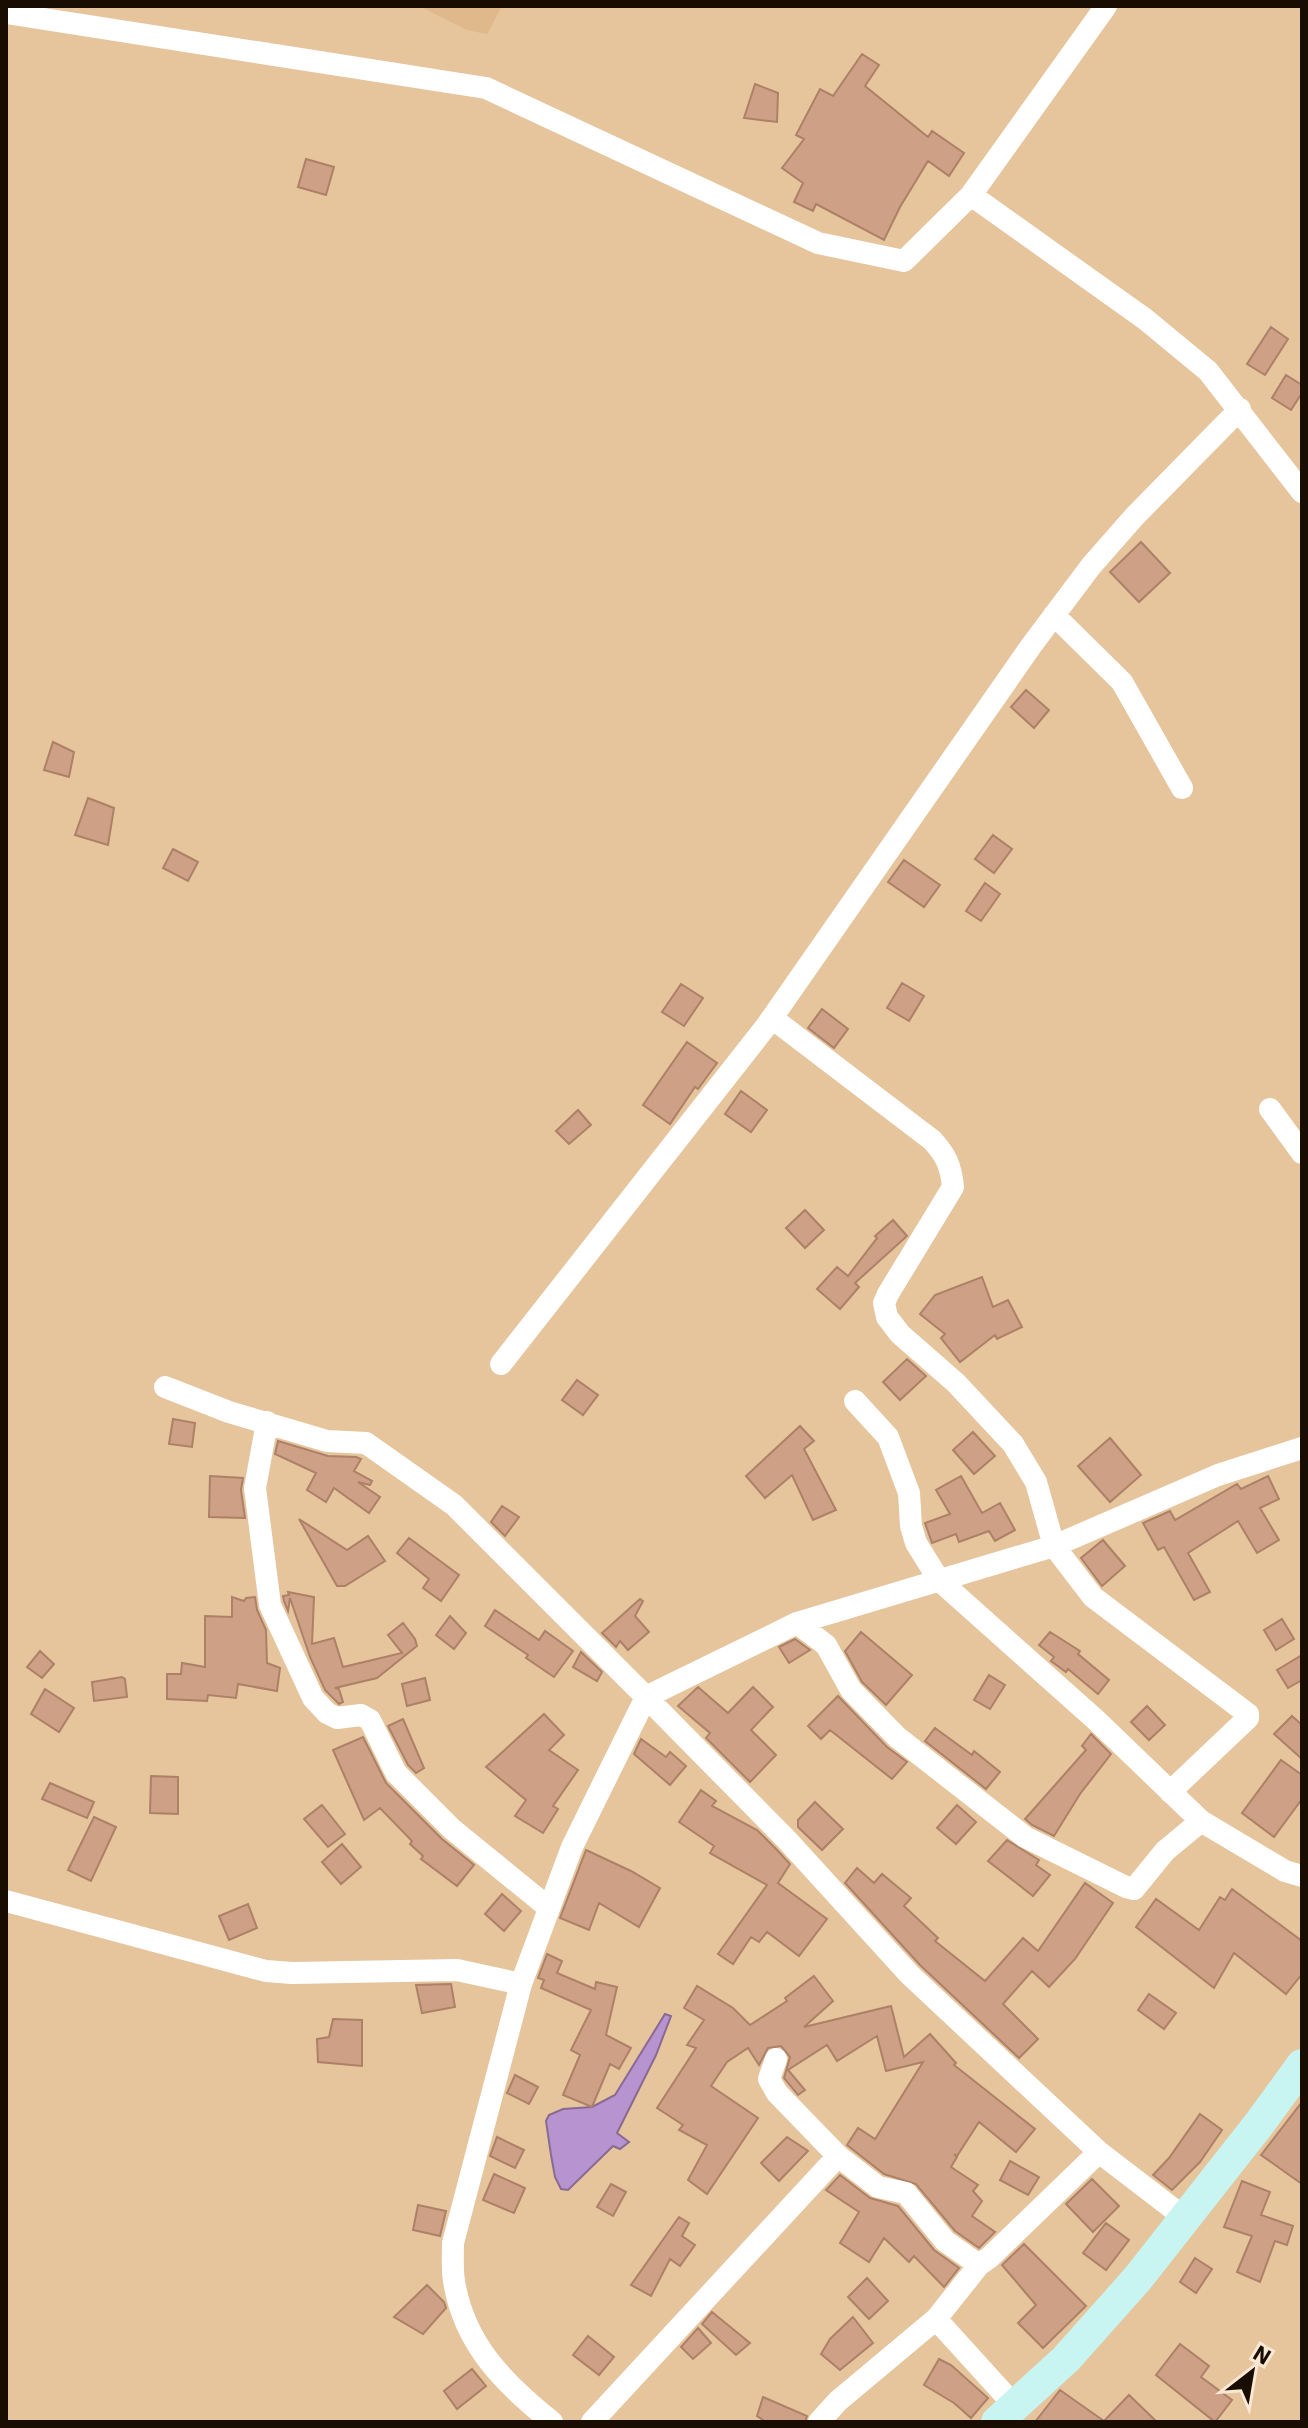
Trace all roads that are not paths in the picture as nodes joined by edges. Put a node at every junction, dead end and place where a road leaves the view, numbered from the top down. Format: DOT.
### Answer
graph roads {
  1 [pos="1106,6"];
  2 [pos="6,13"];
  3 [pos="971,195"];
  4 [pos="1240,409"];
  5 [pos="1302,492"];
  6 [pos="1054,615"];
  7 [pos="1182,788"];
  8 [pos="772,1018"];
  9 [pos="1270,1109"];
  10 [pos="1302,1153"];
  11 [pos="501,1364"];
  12 [pos="165,1387"];
  13 [pos="855,1401"];
  14 [pos="267,1422"];
  15 [pos="1302,1448"];
  16 [pos="1054,1546"];
  17 [pos="939,1580"];
  18 [pos="797,1623"];
  19 [pos="646,1697"];
  20 [pos="1170,1792"];
  21 [pos="1201,1821"];
  22 [pos="1302,1876"];
  23 [pos="6,1901"];
  24 [pos="549,1908"];
  25 [pos="521,1984"];
  26 [pos="776,2059"];
  27 [pos="1302,2065"];
  28 [pos="1099,2152"];
  29 [pos="838,2156"];
  30 [pos="1185,2218"];
  31 [pos="979,2265"];
  32 [pos="936,2319"];
  33 [pos="1006,2414"];
  34 [pos="552,2422"];
  35 [pos="592,2422"];
  36 [pos="819,2422"];
  1 -- 3 [label="street"];
  2 -- 3 [label="street"];
  3 -- 4 [label="street"];
  4 -- 5 [label="street"];
  4 -- 6 [label="street"];
  6 -- 7 [label="street"];
  6 -- 8 [label="street"];
  8 -- 11 [label="street"];
  8 -- 16 [label="street"];
  9 -- 10 [label="street"];
  12 -- 14 [label="street"];
  13 -- 17 [label="street"];
  14 -- 19 [label="street"];
  14 -- 24 [label="street"];
  15 -- 16 [label="street"];
  16 -- 17 [label="street"];
  16 -- 20 [label="street"];
  17 -- 18 [label="street"];
  17 -- 20 [label="street"];
  18 -- 19 [label="street"];
  18 -- 21 [label="street"];
  19 -- 24 [label="street"];
  19 -- 28 [label="street"];
  20 -- 21 [label="street"];
  21 -- 22 [label="street"];
  23 -- 25 [label="street"];
  24 -- 25 [label="street"];
  25 -- 34 [label="street"];
  26 -- 29 [label="street"];
  27 -- 30 [label="main road"];
  28 -- 30 [label="street"];
  28 -- 31 [label="street"];
  29 -- 31 [label="street"];
  29 -- 35 [label="street"];
  30 -- 33 [label="main road"];
  31 -- 32 [label="street"];
  32 -- 33 [label="street"];
  32 -- 36 [label="street"];
}
